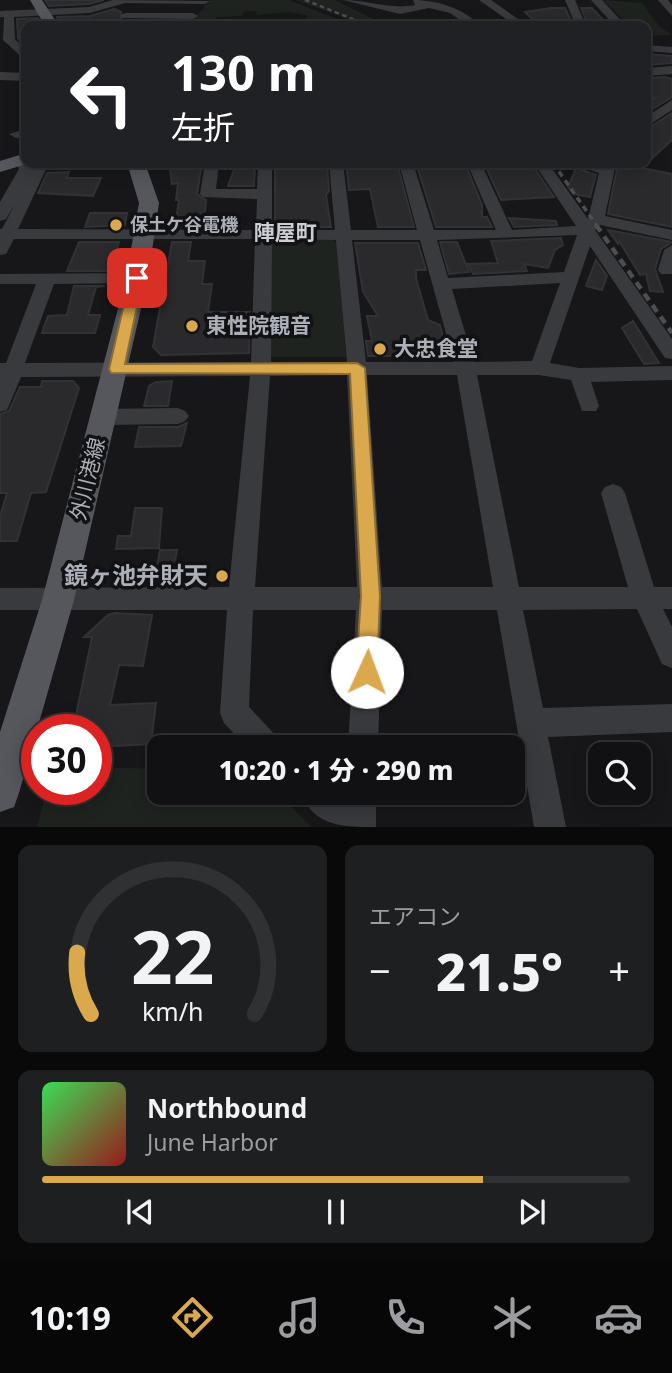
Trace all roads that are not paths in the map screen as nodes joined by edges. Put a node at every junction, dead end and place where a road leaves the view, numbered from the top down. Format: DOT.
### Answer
graph roads {
  1 [pos="85,0"];
  2 [pos="348,0"];
  3 [pos="408,0"];
  4 [pos="485,0"];
  5 [pos="570,0"];
  6 [pos="596,0"];
  7 [pos="663,0"];
  8 [pos="122,1"];
  9 [pos="206,1"];
  10 [pos="429,5"];
  11 [pos="40,6"];
  12 [pos="444,8"];
  13 [pos="77,10"];
  14 [pos="672,13"];
  15 [pos="5,14"];
  16 [pos="193,16"];
  17 [pos="128,21"];
  18 [pos="188,21"];
  19 [pos="443,21"];
  20 [pos="467,21"];
  21 [pos="516,21"];
  22 [pos="577,21"];
  23 [pos="616,21"];
  24 [pos="13,46"];
  25 [pos="651,48"];
  26 [pos="0,49"];
  27 [pos="672,50"];
  28 [pos="21,53"];
  29 [pos="672,71"];
  30 [pos="651,72"];
  31 [pos="0,76"];
  32 [pos="21,77"];
  33 [pos="672,104"];
  34 [pos="651,119"];
  35 [pos="21,160"];
  36 [pos="0,167"];
  37 [pos="26,168"];
  38 [pos="39,168"];
  39 [pos="138,168"];
  40 [pos="211,168"];
  41 [pos="265,168"];
  42 [pos="337,168"];
  43 [pos="407,168"];
  44 [pos="476,168"];
  45 [pos="545,168"];
  46 [pos="606,168"];
  47 [pos="264,194"];
  48 [pos="0,216"];
  49 [pos="592,224"];
  50 [pos="4,234"];
  51 [pos="345,234"];
  52 [pos="263,235"];
  53 [pos="506,235"];
  54 [pos="672,235"];
  55 [pos="146,236"];
  56 [pos="427,236"];
  57 [pos="0,250"];
  58 [pos="672,250"];
  59 [pos="667,270"];
  60 [pos="570,277"];
  61 [pos="137,278"];
  62 [pos="0,279"];
  63 [pos="47,279"];
  64 [pos="442,284"];
  65 [pos="672,353"];
  66 [pos="357,368"];
  67 [pos="466,368"];
  68 [pos="539,368"];
  69 [pos="116,369"];
  70 [pos="261,369"];
  71 [pos="7,370"];
  72 [pos="672,373"];
  73 [pos="579,375"];
  74 [pos="0,405"];
  75 [pos="589,406"];
  76 [pos="178,416"];
  77 [pos="104,417"];
  78 [pos="612,493"];
  79 [pos="370,596"];
  80 [pos="241,597"];
  81 [pos="508,597"];
  82 [pos="644,597"];
  83 [pos="672,597"];
  84 [pos="0,599"];
  85 [pos="58,600"];
  86 [pos="672,655"];
  87 [pos="672,718"];
  88 [pos="529,723"];
  89 [pos="255,735"];
  90 [pos="364,735"];
  91 [pos="0,793"];
  92 [pos="331,805"];
  93 [pos="360,805"];
  94 [pos="359,827"];
  95 [pos="550,827"];
  1 -- 13 [label="street"];
  2 -- 10 [label="street"];
  3 -- 10 [label="street"];
  4 -- 21 [label="street"];
  5 -- 22 [label="street"];
  6 -- 23 [label="street"];
  7 -- 14 [label="street"];
  8 -- 9 [label="street"];
  8 -- 13 [label="street"];
  8 -- 17 [label="street"];
  9 -- 16 [label="street"];
  10 -- 12 [label="street"];
  11 -- 13 [label="street"];
  11 -- 15 [label="street"];
  12 -- 19 [label="street"];
  12 -- 20 [label="street"];
  15 -- 24 [label="street"];
  16 -- 17 [label="street"];
  16 -- 18 [label="street"];
  24 -- 26 [label="street"];
  24 -- 28 [label="street"];
  25 -- 27 [label="street"];
  29 -- 30 [label="street"];
  31 -- 32 [label="street"];
  33 -- 34 [label="street"];
  35 -- 36 [label="main road"];
  37 -- 48 [label="street"];
  38 -- 50 [label="street"];
  39 -- 55 [label="main road, 外川港線"];
  40 -- 47 [label="street"];
  41 -- 47 [label="street"];
  42 -- 51 [label="street"];
  43 -- 56 [label="street"];
  44 -- 53 [label="street"];
  45 -- 49 [label="street"];
  46 -- 49 [label="street"];
  47 -- 52 [label="street"];
  49 -- 53 [label="street"];
  49 -- 54 [label="street"];
  49 -- 60 [label="street"];
  49 -- 65 [label="street"];
  50 -- 55 [label="street"];
  50 -- 57 [label="street"];
  51 -- 52 [label="street"];
  51 -- 56 [label="street"];
  51 -- 66 [label="street"];
  52 -- 55 [label="street"];
  52 -- 70 [label="street"];
  53 -- 56 [label="street"];
  55 -- 61 [label="main road, 外川港線"];
  56 -- 64 [label="street"];
  58 -- 59 [label="street"];
  60 -- 64 [label="street"];
  60 -- 68 [label="street"];
  61 -- 63 [label="street"];
  61 -- 69 [label="main road, 外川港線"];
  62 -- 63 [label="street"];
  63 -- 71 [label="street"];
  64 -- 67 [label="street"];
  66 -- 67 [label="street"];
  66 -- 70 [label="street"];
  66 -- 79 [label="street"];
  67 -- 68 [label="street"];
  67 -- 81 [label="street"];
  68 -- 73 [label="street"];
  69 -- 70 [label="street"];
  69 -- 71 [label="street"];
  69 -- 77 [label="main road, 外川港線"];
  70 -- 80 [label="street"];
  71 -- 74 [label="street"];
  72 -- 73 [label="street"];
  73 -- 75 [label="street"];
  76 -- 77 [label="street"];
  77 -- 85 [label="main road, 外川港線"];
  78 -- 82 [label="street"];
  79 -- 80 [label="street"];
  79 -- 81 [label="street"];
  79 -- 90 [label="street"];
  80 -- 85 [label="street"];
  80 -- 89 [label="street"];
  81 -- 82 [label="street"];
  81 -- 88 [label="street"];
  82 -- 83 [label="street"];
  82 -- 86 [label="street"];
  84 -- 85 [label="street"];
  85 -- 91 [label="main road, 外川港線"];
  87 -- 88 [label="street"];
  88 -- 95 [label="street"];
  92 -- 94 [label="street"];
  93 -- 94 [label="street"];
}
